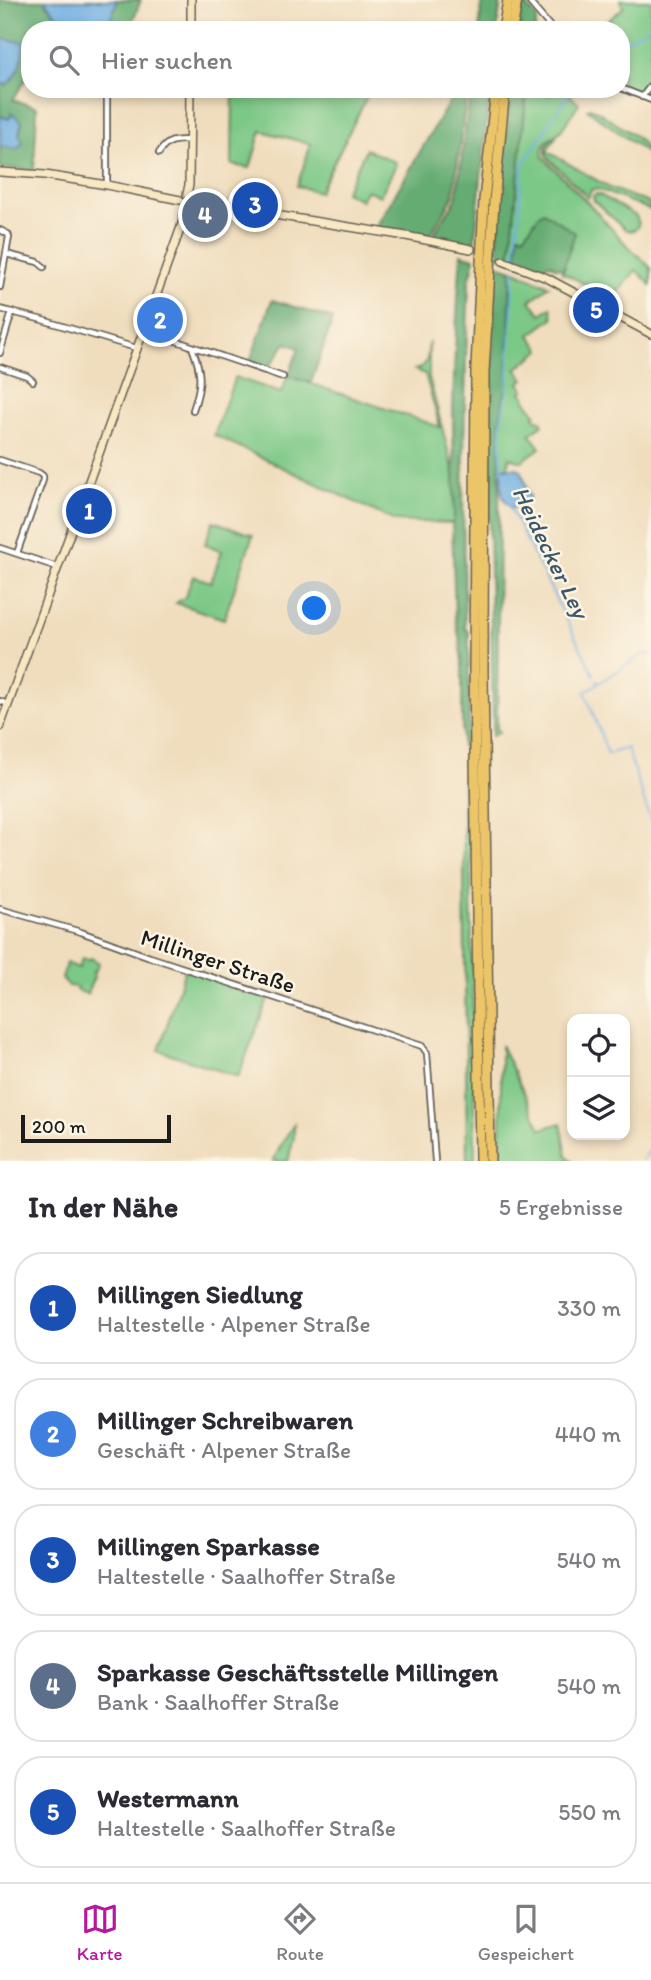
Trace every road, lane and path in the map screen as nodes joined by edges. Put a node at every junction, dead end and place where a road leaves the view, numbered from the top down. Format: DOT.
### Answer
graph roads {
  1 [pos="191,0"];
  2 [pos="508,0"];
  3 [pos="517,0"];
  4 [pos="530,3"];
  5 [pos="191,21"];
  6 [pos="504,21"];
  7 [pos="514,21"];
  8 [pos="546,21"];
  9 [pos="651,85"];
  10 [pos="630,92"];
  11 [pos="642,97"];
  12 [pos="107,98"];
  13 [pos="190,98"];
  14 [pos="495,98"];
  15 [pos="504,98"];
  16 [pos="651,100"];
  17 [pos="189,140"];
  18 [pos="159,153"];
  19 [pos="0,172"];
  20 [pos="107,185"];
  21 [pos="187,194"];
  22 [pos="180,200"];
  23 [pos="194,202"];
  24 [pos="186,208"];
  25 [pos="0,230"];
  26 [pos="471,249"];
  27 [pos="6,254"];
  28 [pos="503,261"];
  29 [pos="44,267"];
  30 [pos="0,287"];
  31 [pos="0,309"];
  32 [pos="12,312"];
  33 [pos="143,330"];
  34 [pos="651,334"];
  35 [pos="192,346"];
  36 [pos="136,348"];
  37 [pos="0,353"];
  38 [pos="0,367"];
  39 [pos="283,377"];
  40 [pos="33,382"];
  41 [pos="193,410"];
  42 [pos="0,460"];
  43 [pos="0,548"];
  44 [pos="17,553"];
  45 [pos="58,568"];
  46 [pos="4,702"];
  47 [pos="0,727"];
  48 [pos="0,909"];
  49 [pos="435,1161"];
  50 [pos="480,1161"];
  51 [pos="490,1161"];
  1 -- 5 [label="street"];
  2 -- 6 [label="highway"];
  3 -- 7 [label="highway"];
  4 -- 8 [label="street"];
  9 -- 11 [label="street"];
  10 -- 11 [label="street"];
  11 -- 16 [label="street"];
  12 -- 20 [label="street"];
  13 -- 17 [label="street"];
  14 -- 50 [label="highway"];
  15 -- 51 [label="highway"];
  17 -- 18 [label="street"];
  17 -- 21 [label="street"];
  19 -- 20 [label="street"];
  20 -- 22 [label="street"];
  21 -- 22 [label="street"];
  21 -- 23 [label="street"];
  22 -- 24 [label="street"];
  23 -- 24 [label="street"];
  23 -- 26 [label="street"];
  24 -- 33 [label="street"];
  25 -- 27 [label="street"];
  27 -- 29 [label="street"];
  27 -- 30 [label="street"];
  28 -- 34 [label="street"];
  31 -- 32 [label="street"];
  32 -- 36 [label="street"];
  32 -- 37 [label="street"];
  33 -- 35 [label="street"];
  33 -- 36 [label="street"];
  35 -- 39 [label="street"];
  35 -- 41 [label="street"];
  36 -- 45 [label="street"];
  38 -- 40 [label="street"];
  42 -- 44 [label="street"];
  43 -- 44 [label="street"];
  44 -- 45 [label="street"];
  45 -- 46 [label="street"];
  46 -- 47 [label="street"];
  48 -- 49 [label="street, Millinger Straße"];
}
